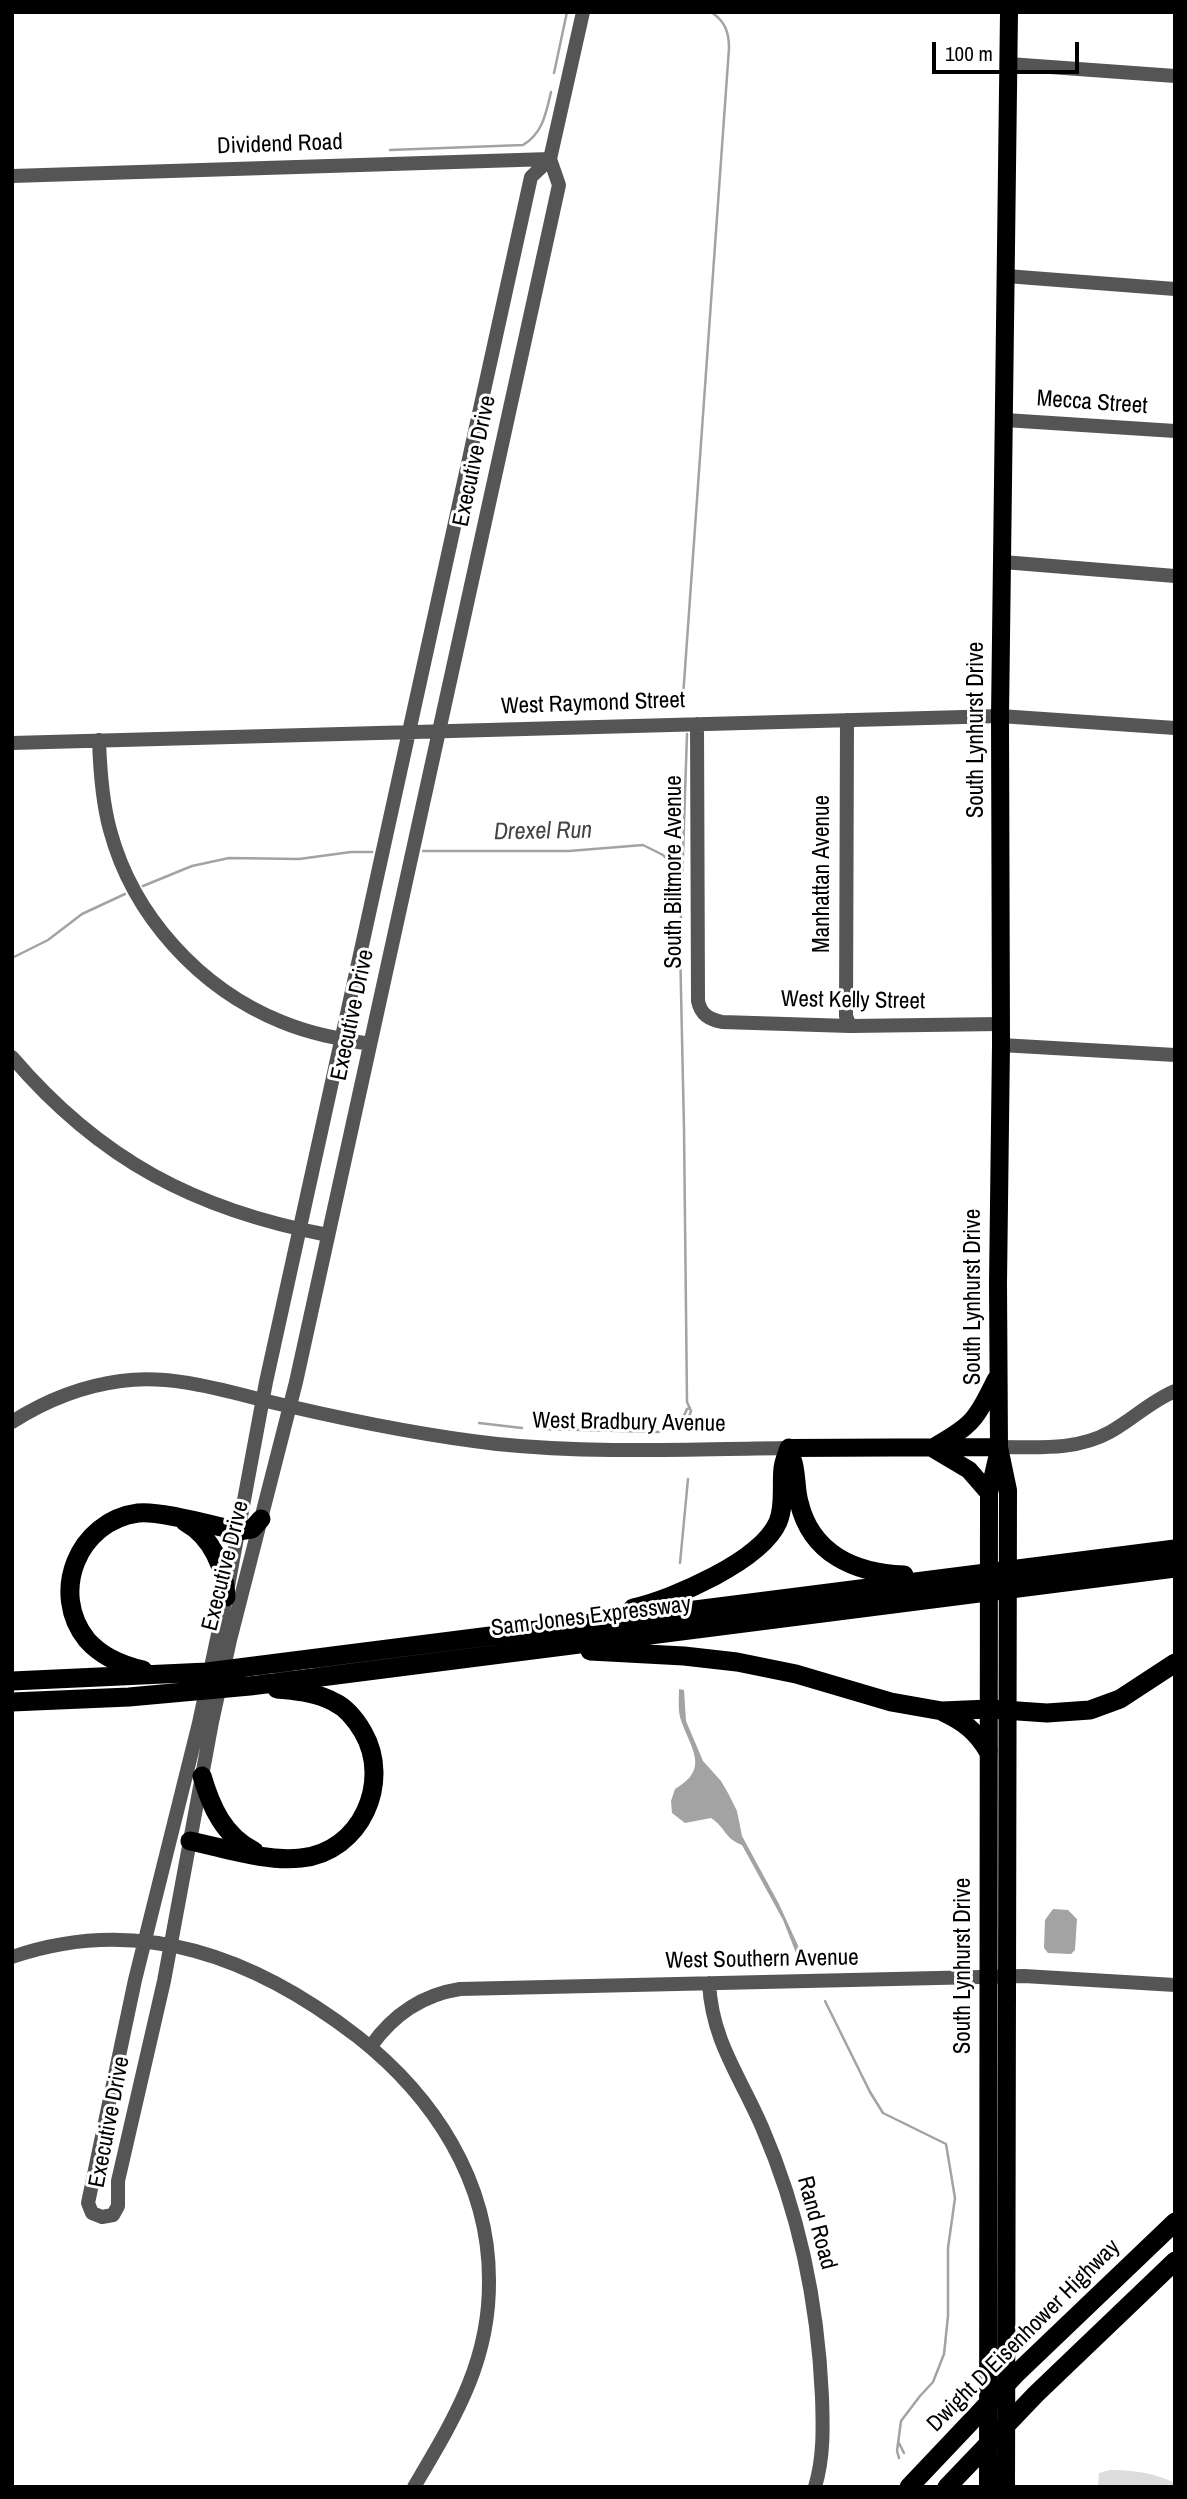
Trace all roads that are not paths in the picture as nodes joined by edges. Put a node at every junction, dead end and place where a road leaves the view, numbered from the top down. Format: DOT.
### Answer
graph roads {
  1 [pos="583,12"];
  2 [pos="1009,12"];
  3 [pos="1009,64"];
  4 [pos="1175,76"];
  5 [pos="550,159"];
  6 [pos="12,176"];
  7 [pos="1006,276"];
  8 [pos="1175,289"];
  9 [pos="1005,420"];
  10 [pos="1175,431"];
  11 [pos="1003,562"];
  12 [pos="1175,576"];
  13 [pos="1000,716"];
  14 [pos="846,720"];
  15 [pos="697,724"];
  16 [pos="1175,728"];
  17 [pos="439,731"];
  18 [pos="409,732"];
  19 [pos="99,740"];
  20 [pos="12,743"];
  21 [pos="706,1016"];
  22 [pos="1001,1024"];
  23 [pos="850,1026"];
  24 [pos="341,1039"];
  25 [pos="370,1044"];
  26 [pos="1002,1045"];
  27 [pos="1175,1055"];
  28 [pos="12,1057"];
  29 [pos="299,1230"];
  30 [pos="328,1235"];
  31 [pos="998,1376"];
  32 [pos="1175,1391"];
  33 [pos="262,1400"];
  34 [pos="290,1407"];
  35 [pos="12,1422"];
  36 [pos="999,1447"];
  37 [pos="789,1448"];
  38 [pos="932,1448"];
  39 [pos="989,1493"];
  40 [pos="178,1518"];
  41 [pos="261,1519"];
  42 [pos="238,1531"];
  43 [pos="1175,1549"];
  44 [pos="1175,1567"];
  45 [pos="1035,1576"];
  46 [pos="962,1586"];
  47 [pos="226,1597"];
  48 [pos="555,1628"];
  49 [pos="223,1641"];
  50 [pos="532,1649"];
  51 [pos="1175,1663"];
  52 [pos="157,1674"];
  53 [pos="12,1681"];
  54 [pos="250,1686"];
  55 [pos="12,1702"];
  56 [pos="998,1709"];
  57 [pos="942,1711"];
  58 [pos="206,1723"];
  59 [pos="988,1751"];
  60 [pos="202,1776"];
  61 [pos="190,1841"];
  62 [pos="169,1842"];
  63 [pos="268,1857"];
  64 [pos="157,1943"];
  65 [pos="12,1957"];
  66 [pos="1007,1976"];
  67 [pos="988,1977"];
  68 [pos="709,1983"];
  69 [pos="1175,1985"];
  70 [pos="370,2046"];
  71 [pos="1175,2222"];
  72 [pos="1175,2261"];
  73 [pos="414,2487"];
  74 [pos="815,2487"];
  75 [pos="909,2487"];
  76 [pos="947,2487"];
  77 [pos="988,2487"];
  78 [pos="1006,2487"];
  1 -- 5 [label="street, Executive Drive"];
  2 -- 3 [label="main road, South Lynhurst Drive"];
  3 -- 4 [label="street"];
  3 -- 7 [label="main road, South Lynhurst Drive"];
  5 -- 6 [label="street, Dividend Road"];
  5 -- 17 [label="street, Executive Drive"];
  5 -- 18 [label="street, Executive Drive"];
  7 -- 8 [label="street"];
  7 -- 9 [label="main road, South Lynhurst Drive"];
  9 -- 10 [label="street, Mecca Street"];
  9 -- 11 [label="main road, South Lynhurst Drive"];
  11 -- 12 [label="street"];
  11 -- 13 [label="main road, South Lynhurst Drive"];
  13 -- 14 [label="street, West Raymond Street"];
  13 -- 16 [label="street, West Raymond Street"];
  13 -- 22 [label="main road, South Lynhurst Drive"];
  14 -- 15 [label="street, West Raymond Street"];
  14 -- 23 [label="street, Manhattan Avenue"];
  15 -- 17 [label="street, West Raymond Street"];
  15 -- 21 [label="street, South Biltmore Avenue"];
  17 -- 18 [label="street, West Raymond Street"];
  17 -- 25 [label="street, Executive Drive"];
  18 -- 19 [label="street, West Raymond Street"];
  18 -- 24 [label="street, Executive Drive"];
  19 -- 20 [label="street, West Raymond Street"];
  19 -- 24 [label="street"];
  21 -- 23 [label="street, West Kelly Street"];
  22 -- 23 [label="street, West Kelly Street"];
  22 -- 26 [label="main road, South Lynhurst Drive"];
  24 -- 25 [label="street"];
  24 -- 29 [label="street, Executive Drive"];
  25 -- 30 [label="street, Executive Drive"];
  26 -- 27 [label="street"];
  26 -- 31 [label="main road, South Lynhurst Drive"];
  28 -- 29 [label="street"];
  29 -- 30 [label="street"];
  29 -- 33 [label="street, Executive Drive"];
  30 -- 34 [label="street, Executive Drive"];
  31 -- 36 [label="main road, South Lynhurst Drive"];
  31 -- 38 [label="main road"];
  32 -- 36 [label="street"];
  33 -- 34 [label="street, West Bradbury Avenue"];
  33 -- 35 [label="street, West Bradbury Avenue"];
  33 -- 42 [label="street, Executive Drive"];
  34 -- 37 [label="street, West Bradbury Avenue"];
  34 -- 41 [label="street, Executive Drive"];
  36 -- 38 [label="main road, West Bradbury Avenue"];
  36 -- 39 [label="main road, South Lynhurst Drive"];
  36 -- 56 [label="main road, South Lynhurst Drive"];
  37 -- 38 [label="main road, West Bradbury Avenue"];
  37 -- 46 [label="highway"];
  37 -- 48 [label="highway"];
  38 -- 39 [label="main road"];
  39 -- 56 [label="main road, South Lynhurst Drive"];
  40 -- 42 [label="highway"];
  40 -- 47 [label="highway"];
  40 -- 52 [label="highway"];
  41 -- 42 [label="highway"];
  41 -- 49 [label="street, Executive Drive"];
  42 -- 47 [label="street, Executive Drive"];
  43 -- 45 [label="highway, Sam Jones Expressway"];
  44 -- 45 [label="highway, Sam Jones Expressway"];
  45 -- 46 [label="highway, Sam Jones Expressway"];
  46 -- 48 [label="highway, Sam Jones Expressway"];
  46 -- 50 [label="highway, Sam Jones Expressway"];
  47 -- 49 [label="street, Executive Drive"];
  48 -- 52 [label="highway, Sam Jones Expressway"];
  49 -- 58 [label="street, Executive Drive"];
  50 -- 54 [label="highway, Sam Jones Expressway"];
  50 -- 57 [label="highway"];
  51 -- 56 [label="highway"];
  52 -- 53 [label="highway, Sam Jones Expressway"];
  54 -- 55 [label="highway, Sam Jones Expressway"];
  54 -- 63 [label="highway"];
  56 -- 57 [label="highway"];
  56 -- 59 [label="main road, South Lynhurst Drive"];
  56 -- 66 [label="main road, South Lynhurst Drive"];
  57 -- 59 [label="highway"];
  58 -- 60 [label="street, Executive Drive"];
  58 -- 62 [label="street, Executive Drive"];
  59 -- 67 [label="main road, South Lynhurst Drive"];
  60 -- 61 [label="street, Executive Drive"];
  60 -- 63 [label="highway"];
  61 -- 62 [label="street"];
  61 -- 63 [label="highway"];
  61 -- 64 [label="street, Executive Drive"];
  62 -- 64 [label="street, Executive Drive"];
  64 -- 64 [label="street, Executive Drive"];
  64 -- 65 [label="street"];
  64 -- 70 [label="street"];
  66 -- 67 [label="street, West Southern Avenue"];
  66 -- 69 [label="street, West Southern Avenue"];
  66 -- 78 [label="main road, South Lynhurst Drive"];
  67 -- 68 [label="street, West Southern Avenue"];
  67 -- 77 [label="main road, South Lynhurst Drive"];
  68 -- 70 [label="street, West Southern Avenue"];
  68 -- 74 [label="street, Rand Road"];
  70 -- 73 [label="street"];
  71 -- 75 [label="highway, Dwight D Eisenhower Highway"];
  72 -- 76 [label="highway"];
}
